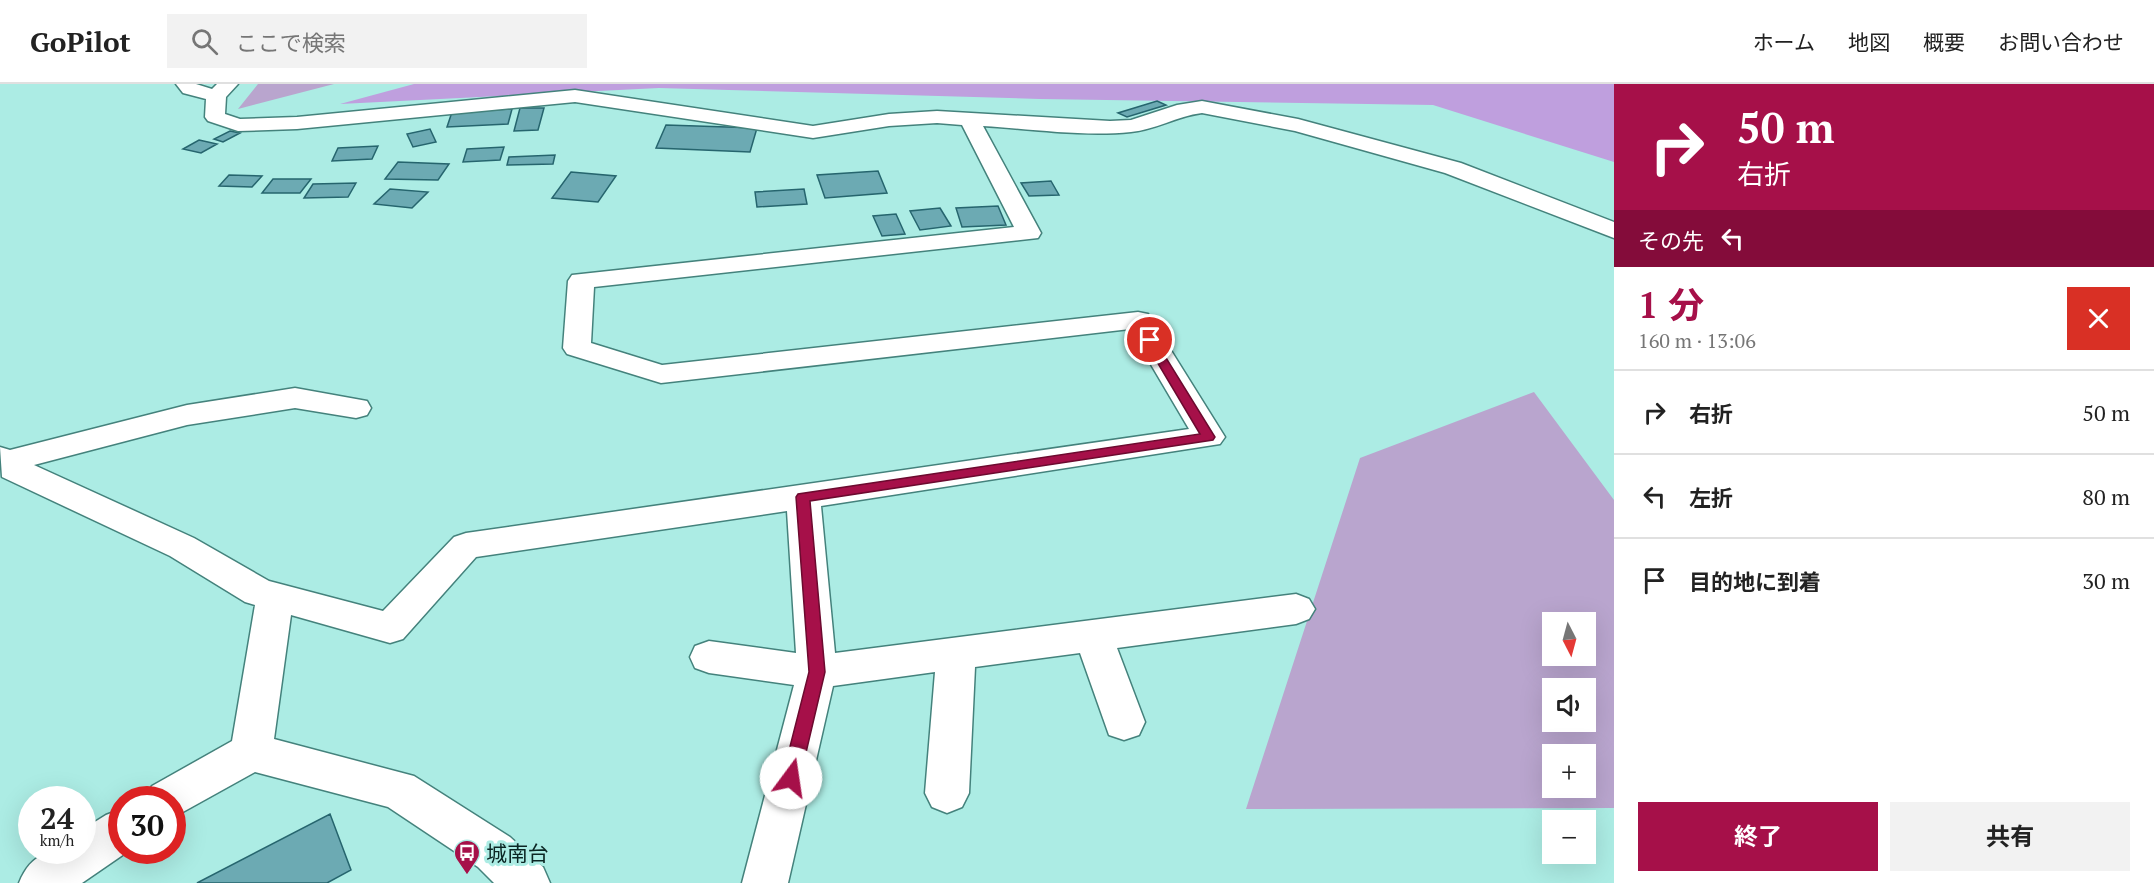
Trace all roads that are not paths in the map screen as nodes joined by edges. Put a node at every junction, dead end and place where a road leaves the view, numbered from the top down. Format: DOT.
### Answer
graph roads {
  1 [pos="186,84"];
  2 [pos="222,90"];
  3 [pos="968,117"];
  4 [pos="1614,231"];
  5 [pos="356,408"];
  6 [pos="3,460"];
  7 [pos="803,497"];
  8 [pos="275,597"];
  9 [pos="1296,609"];
  10 [pos="1094,636"];
  11 [pos="956,654"];
  12 [pos="709,657"];
  13 [pos="817,672"];
  14 [pos="1124,722"];
  15 [pos="251,752"];
  16 [pos="186,789"];
  17 [pos="947,793"];
  18 [pos="108,839"];
  19 [pos="42,883"];
  20 [pos="527,883"];
  21 [pos="765,883"];
  1 -- 2 [label="street"];
  2 -- 3 [label="street"];
  3 -- 4 [label="street"];
  3 -- 7 [label="street"];
  5 -- 6 [label="street"];
  6 -- 8 [label="street"];
  7 -- 8 [label="street"];
  7 -- 13 [label="street"];
  8 -- 15 [label="street"];
  9 -- 10 [label="street"];
  10 -- 11 [label="street"];
  10 -- 14 [label="street"];
  11 -- 13 [label="street"];
  11 -- 17 [label="street"];
  12 -- 13 [label="street"];
  13 -- 21 [label="street"];
  15 -- 16 [label="street"];
  15 -- 20 [label="street"];
  18 -- 19 [label="street"];
}
